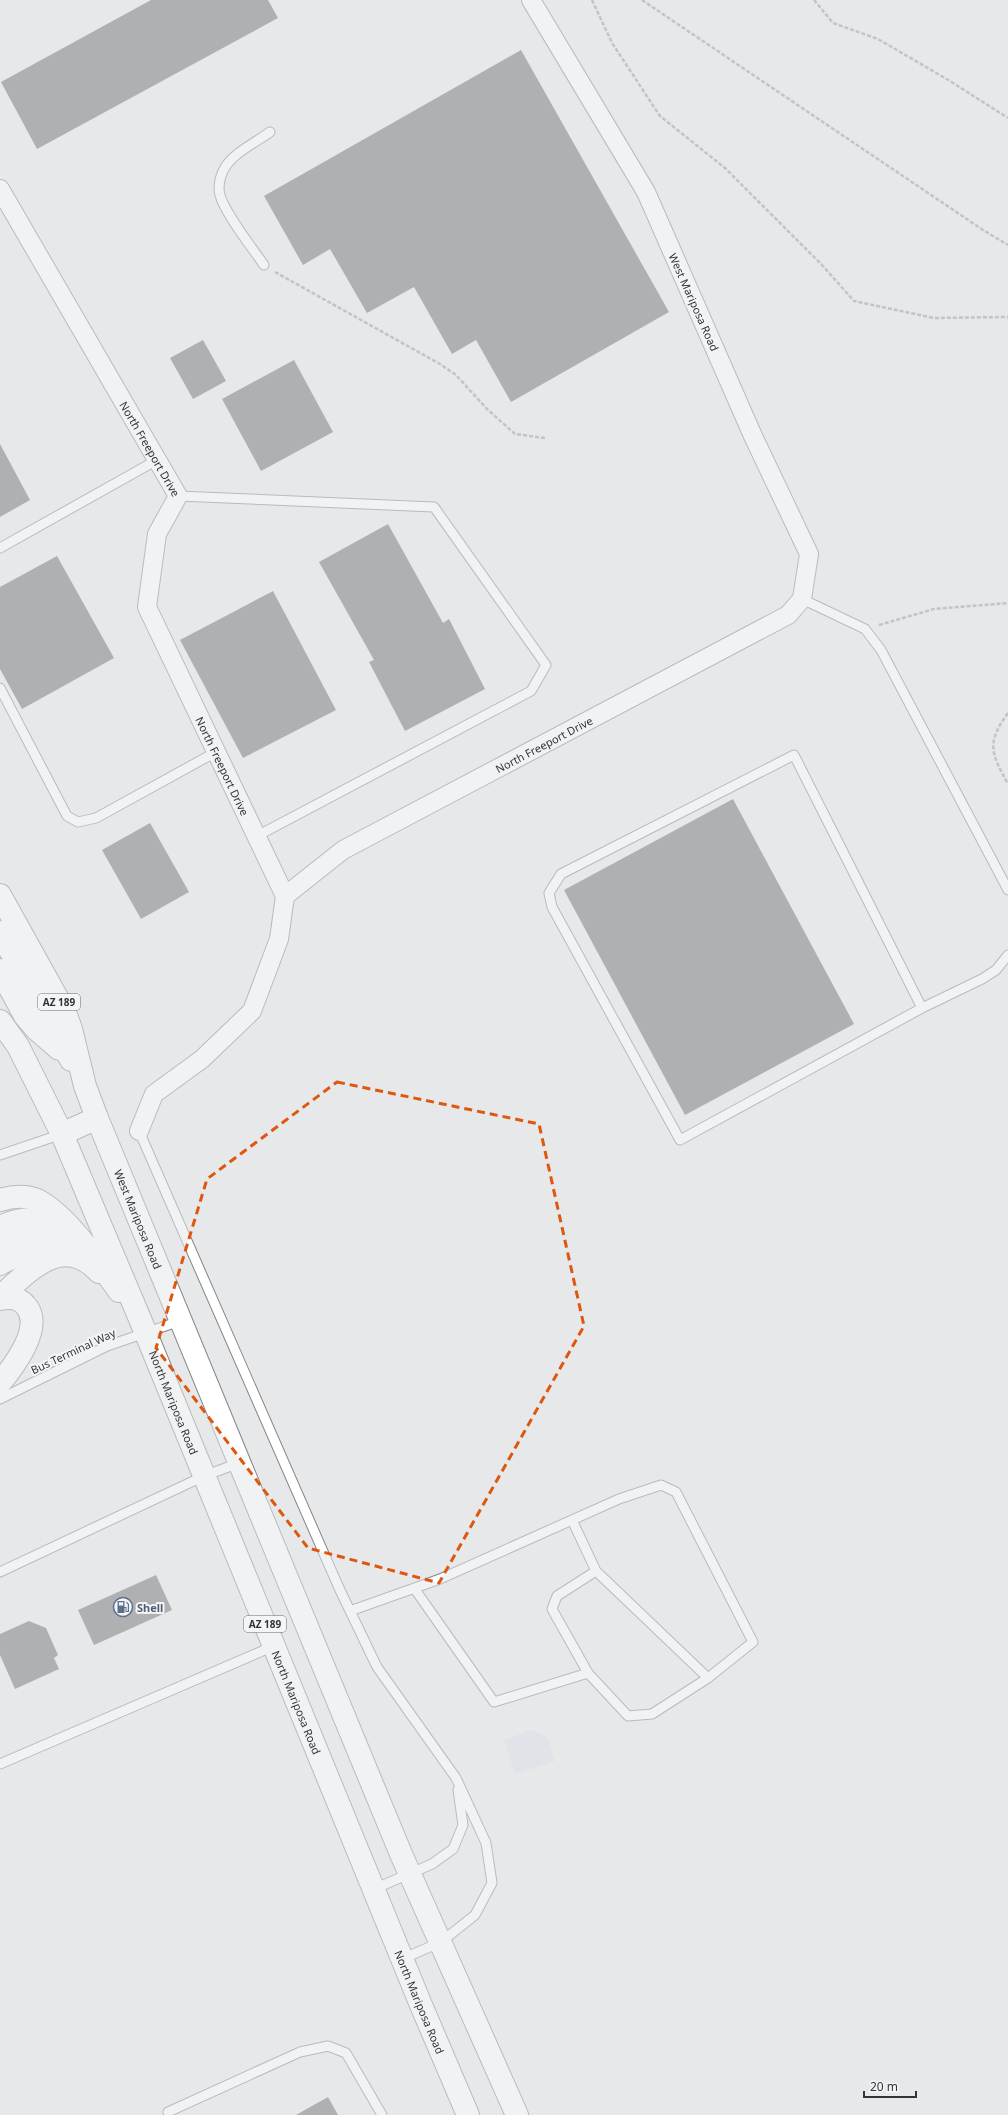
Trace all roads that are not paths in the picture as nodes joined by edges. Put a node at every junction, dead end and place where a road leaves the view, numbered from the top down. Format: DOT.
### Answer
graph roads {
  1 [pos="531,0"];
  2 [pos="270,132"];
  3 [pos="0,189"];
  4 [pos="264,265"];
  5 [pos="157,460"];
  6 [pos="178,496"];
  7 [pos="0,548"];
  8 [pos="802,599"];
  9 [pos="0,688"];
  10 [pos="216,752"];
  11 [pos="256,836"];
  12 [pos="1008,890"];
  13 [pos="0,895"];
  14 [pos="285,896"];
  15 [pos="0,932"];
  16 [pos="1008,955"];
  17 [pos="0,970"];
  18 [pos="922,1008"];
  19 [pos="0,1021"];
  20 [pos="69,1058"];
  21 [pos="85,1086"];
  22 [pos="97,1118"];
  23 [pos="139,1131"];
  24 [pos="62,1134"];
  25 [pos="0,1155"];
  26 [pos="0,1200"];
  27 [pos="0,1212"];
  28 [pos="0,1227"];
  29 [pos="73,1243"];
  30 [pos="0,1245"];
  31 [pos="47,1258"];
  32 [pos="0,1264"];
  33 [pos="0,1282"];
  34 [pos="0,1298"];
  35 [pos="127,1302"];
  36 [pos="180,1320"];
  37 [pos="143,1326"];
  38 [pos="0,1384"];
  39 [pos="0,1399"];
  40 [pos="239,1463"];
  41 [pos="204,1476"];
  42 [pos="572,1520"];
  43 [pos="596,1571"];
  44 [pos="0,1572"];
  45 [pos="414,1588"];
  46 [pos="350,1611"];
  47 [pos="274,1646"];
  48 [pos="588,1673"];
  49 [pos="708,1678"];
  50 [pos="0,1764"];
  51 [pos="456,1778"];
  52 [pos="410,1874"];
  53 [pos="374,1890"];
  54 [pos="441,1942"];
  55 [pos="402,1959"];
  56 [pos="166,2114"];
  57 [pos="382,2115"];
  58 [pos="468,2115"];
  59 [pos="517,2115"];
  1 -- 8 [label="street, West Mariposa Road"];
  2 -- 4 [label="lane"];
  3 -- 5 [label="street, North Freeport Drive"];
  5 -- 6 [label="street, North Freeport Drive"];
  5 -- 7 [label="lane"];
  6 -- 10 [label="street, North Freeport Drive"];
  6 -- 11 [label="lane"];
  8 -- 12 [label="lane"];
  8 -- 14 [label="street, North Freeport Drive"];
  9 -- 10 [label="lane"];
  10 -- 11 [label="street, North Freeport Drive"];
  11 -- 14 [label="street, North Freeport Drive"];
  13 -- 21 [label="highway, AZ 189"];
  14 -- 23 [label="street"];
  15 -- 20 [label="highway, AZ 189"];
  16 -- 18 [label="lane"];
  17 -- 20 [label="highway, AZ 189"];
  18 -- 18 [label="lane"];
  19 -- 24 [label="highway, AZ 189"];
  20 -- 21 [label="highway, AZ 189"];
  21 -- 22 [label="highway, AZ 189"];
  22 -- 24 [label="highway"];
  22 -- 36 [label="highway, West Mariposa Road / AZ 189"];
  23 -- 46 [label="lane"];
  24 -- 25 [label="lane"];
  24 -- 37 [label="highway, North Mariposa Road / AZ 189"];
  26 -- 29 [label="highway"];
  27 -- 29 [label="highway"];
  28 -- 29 [label="highway"];
  29 -- 30 [label="highway"];
  29 -- 31 [label="highway"];
  29 -- 32 [label="highway"];
  29 -- 35 [label="highway"];
  29 -- 35 [label="highway"];
  31 -- 33 [label="highway"];
  31 -- 34 [label="highway"];
  34 -- 38 [label="highway"];
  35 -- 37 [label="highway"];
  36 -- 37 [label="lane, Bus Terminal Way"];
  36 -- 40 [label="highway, AZ 189"];
  37 -- 39 [label="lane, Bus Terminal Way"];
  37 -- 41 [label="highway, North Mariposa Road / AZ 189"];
  40 -- 41 [label="lane"];
  40 -- 52 [label="highway, AZ 189"];
  41 -- 44 [label="lane"];
  41 -- 47 [label="highway, North Mariposa Road / AZ 189"];
  42 -- 43 [label="lane"];
  42 -- 45 [label="lane"];
  42 -- 49 [label="lane"];
  43 -- 48 [label="lane"];
  43 -- 49 [label="lane"];
  45 -- 46 [label="lane"];
  45 -- 48 [label="lane"];
  46 -- 51 [label="lane"];
  47 -- 50 [label="lane"];
  47 -- 53 [label="highway, North Mariposa Road / AZ 189"];
  48 -- 49 [label="lane"];
  51 -- 52 [label="lane"];
  51 -- 54 [label="lane"];
  52 -- 53 [label="lane"];
  52 -- 54 [label="highway, AZ 189"];
  53 -- 55 [label="highway, North Mariposa Road / AZ 189"];
  54 -- 55 [label="lane"];
  54 -- 59 [label="highway, AZ 189"];
  55 -- 58 [label="highway, North Mariposa Road / AZ 189"];
  56 -- 57 [label="lane"];
}
